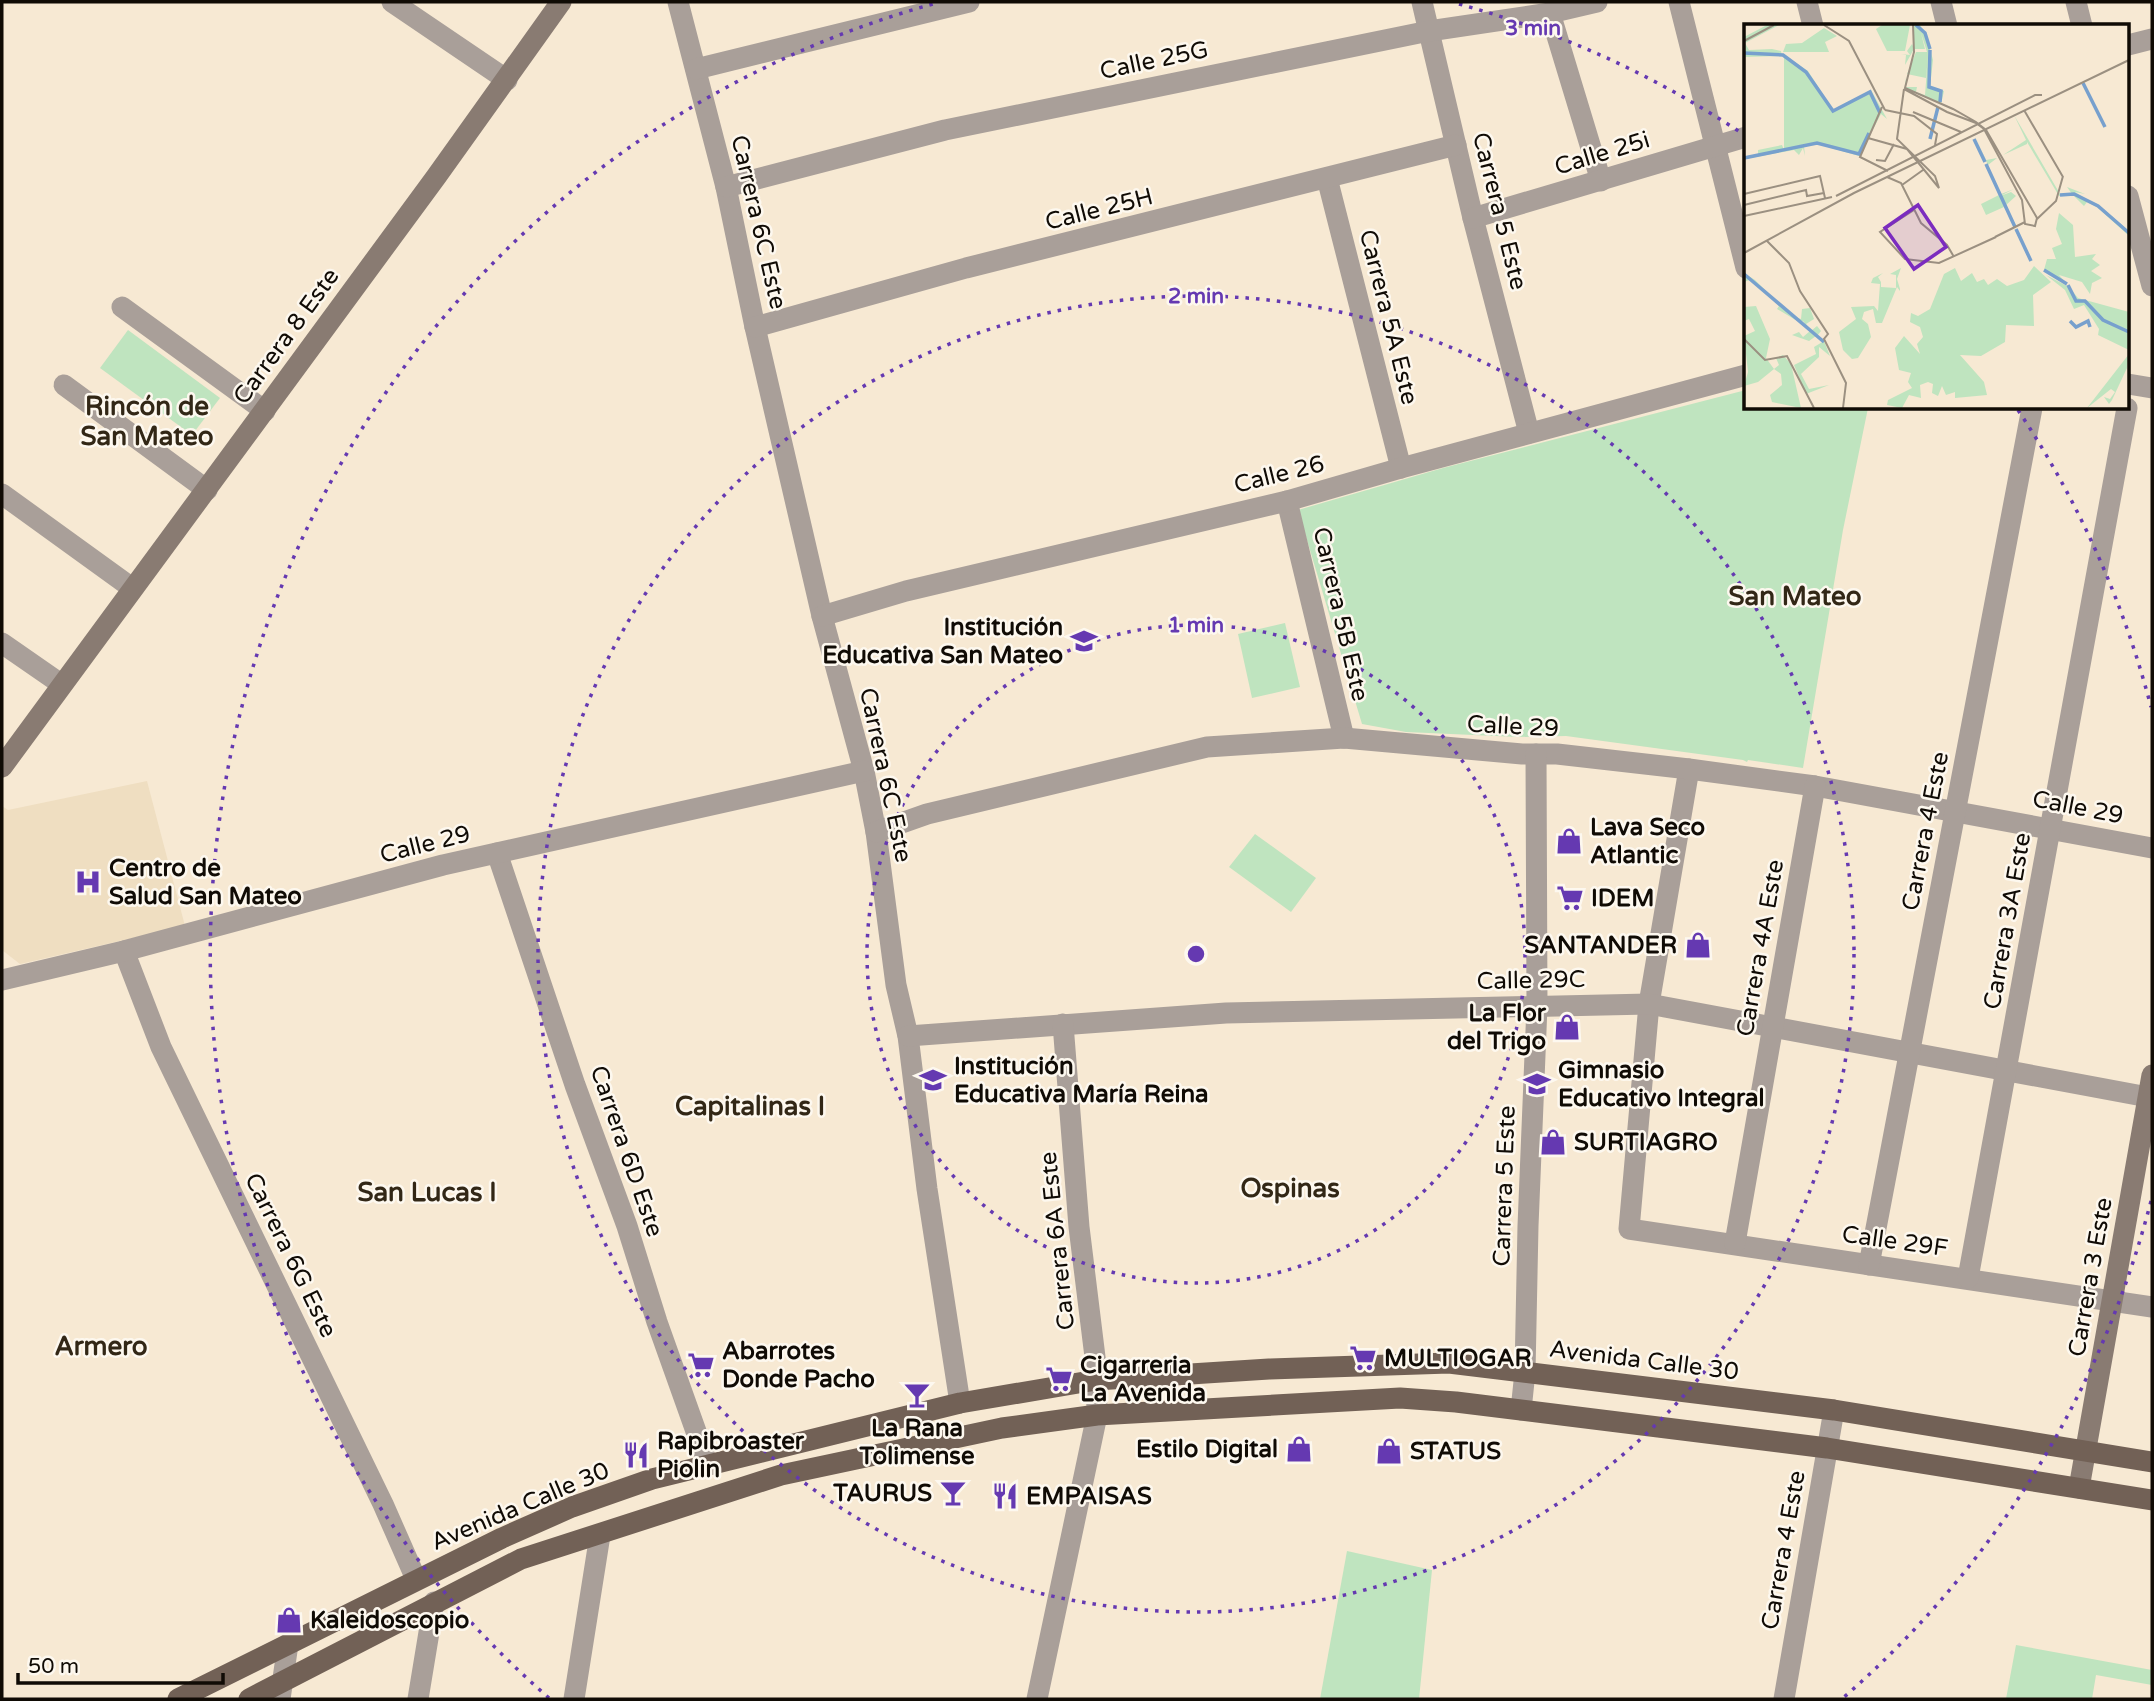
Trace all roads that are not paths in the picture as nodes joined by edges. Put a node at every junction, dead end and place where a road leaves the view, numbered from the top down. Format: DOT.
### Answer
graph roads {
  1 [pos="392,2"];
  2 [pos="561,2"];
  3 [pos="678,2"];
  4 [pos="969,2"];
  5 [pos="1422,2"];
  6 [pos="1597,2"];
  7 [pos="1679,2"];
  8 [pos="1807,2"];
  9 [pos="1941,2"];
  10 [pos="2076,2"];
  11 [pos="1550,13"];
  12 [pos="1812,24"];
  13 [pos="1946,24"];
  14 [pos="2082,24"];
  15 [pos="1429,32"];
  16 [pos="2152,39"];
  17 [pos="2130,44"];
  18 [pos="696,69"];
  19 [pos="507,80"];
  20 [pos="1744,138"];
  21 [pos="1456,145"];
  22 [pos="1714,146"];
  23 [pos="1327,178"];
  24 [pos="1601,181"];
  25 [pos="726,187"];
  26 [pos="2130,204"];
  27 [pos="1474,218"];
  28 [pos="1744,260"];
  29 [pos="2152,286"];
  30 [pos="122,307"];
  31 [pos="755,327"];
  32 [pos="1744,377"];
  33 [pos="64,385"];
  34 [pos="2032,410"];
  35 [pos="2130,410"];
  36 [pos="265,411"];
  37 [pos="1530,433"];
  38 [pos="1401,468"];
  39 [pos="207,490"];
  40 [pos="2,494"];
  41 [pos="1287,501"];
  42 [pos="132,588"];
  43 [pos="822,616"];
  44 [pos="2,643"];
  45 [pos="61,684"];
  46 [pos="1344,738"];
  47 [pos="1536,754"];
  48 [pos="2,767"];
  49 [pos="1689,769"];
  50 [pos="864,771"];
  51 [pos="1815,786"];
  52 [pos="1956,811"];
  53 [pos="2051,828"];
  54 [pos="876,832"];
  55 [pos="2152,848"];
  56 [pos="497,853"];
  57 [pos="124,951"];
  58 [pos="2,980"];
  59 [pos="1649,1004"];
  60 [pos="1537,1006"];
  61 [pos="1063,1024"];
  62 [pos="1773,1027"];
  63 [pos="908,1036"];
  64 [pos="1910,1054"];
  65 [pos="2007,1070"];
  66 [pos="2152,1075"];
  67 [pos="2148,1097"];
  68 [pos="2145,1155"];
  69 [pos="1735,1243"];
  70 [pos="1869,1265"];
  71 [pos="1968,1278"];
  72 [pos="2113,1301"];
  73 [pos="2152,1307"];
  74 [pos="1525,1371"];
  75 [pos="1096,1380"];
  76 [pos="960,1403"];
  77 [pos="1521,1410"];
  78 [pos="1834,1410"];
  79 [pos="1097,1415"];
  80 [pos="1827,1448"];
  81 [pos="2085,1452"];
  82 [pos="2152,1462"];
  83 [pos="708,1465"];
  84 [pos="2079,1488"];
  85 [pos="2152,1500"];
  86 [pos="600,1535"];
  87 [pos="416,1579"];
  88 [pos="434,1602"];
  89 [pos="288,1644"];
  90 [pos="282,1690"];
  91 [pos="178,1699"];
  92 [pos="249,1699"];
  93 [pos="418,1699"];
  94 [pos="574,1699"];
  95 [pos="1037,1699"];
  96 [pos="1784,1699"];
  1 -- 19 [label="street"];
  2 -- 19 [label="main road, Carrera 8 Este"];
  3 -- 18 [label="street, Carrera 6C Este"];
  4 -- 18 [label="street"];
  5 -- 15 [label="street, Carrera 5 Este"];
  6 -- 11 [label="street, Calle 25G"];
  7 -- 22 [label="street"];
  8 -- 12 [label="street"];
  9 -- 13 [label="street"];
  10 -- 14 [label="street"];
  11 -- 15 [label="street, Calle 25G"];
  11 -- 24 [label="street"];
  15 -- 21 [label="street, Carrera 5 Este"];
  15 -- 25 [label="street, Calle 25G"];
  16 -- 17 [label="street"];
  18 -- 25 [label="street, Carrera 6C Este"];
  19 -- 36 [label="main road, Carrera 8 Este"];
  20 -- 22 [label="street, Calle 25i"];
  21 -- 23 [label="street, Calle 25H"];
  21 -- 27 [label="street, Carrera 5 Este"];
  22 -- 24 [label="street, Calle 25i"];
  22 -- 28 [label="street"];
  23 -- 31 [label="street, Calle 25H"];
  23 -- 38 [label="street, Carrera 5A Este"];
  24 -- 27 [label="street, Calle 25i"];
  25 -- 31 [label="street, Carrera 6C Este"];
  26 -- 29 [label="street"];
  27 -- 37 [label="street, Carrera 5 Este"];
  30 -- 36 [label="street"];
  31 -- 43 [label="street, Carrera 6C Este"];
  32 -- 37 [label="street, Calle 26"];
  33 -- 39 [label="street"];
  34 -- 52 [label="street, Carrera 4 Este"];
  35 -- 53 [label="street, Carrera 3A Este"];
  36 -- 39 [label="main road, Carrera 8 Este"];
  37 -- 38 [label="street, Calle 26"];
  38 -- 41 [label="street, Calle 26"];
  39 -- 42 [label="main road, Carrera 8 Este"];
  40 -- 42 [label="street"];
  41 -- 43 [label="street, Calle 26"];
  41 -- 46 [label="street, Carrera 5B Este"];
  42 -- 45 [label="main road, Carrera 8 Este"];
  43 -- 50 [label="street, Carrera 6C Este"];
  44 -- 45 [label="street"];
  45 -- 48 [label="main road, Carrera 8 Este"];
  46 -- 47 [label="street, Calle 29"];
  46 -- 54 [label="street, Calle 29"];
  47 -- 49 [label="street, Calle 29"];
  47 -- 60 [label="street, Carrera 5 Este"];
  49 -- 51 [label="street, Calle 29"];
  49 -- 59 [label="street"];
  50 -- 54 [label="street, Carrera 6C Este"];
  50 -- 56 [label="street, Calle 29"];
  51 -- 52 [label="street, Calle 29"];
  51 -- 62 [label="street, Carrera 4A Este"];
  52 -- 53 [label="street, Calle 29"];
  52 -- 64 [label="street, Carrera 4 Este"];
  53 -- 55 [label="street, Calle 29"];
  53 -- 65 [label="street, Carrera 3A Este"];
  54 -- 63 [label="street, Carrera 6C Este"];
  56 -- 57 [label="street, Calle 29"];
  56 -- 83 [label="street, Carrera 6D Este"];
  57 -- 58 [label="street, Calle 29"];
  57 -- 87 [label="street, Carrera 6G Este"];
  59 -- 60 [label="street, Calle 29C"];
  59 -- 62 [label="street, Calle 29C"];
  59 -- 69 [label="street, Calle 29F"];
  60 -- 61 [label="street, Calle 29C"];
  60 -- 74 [label="street, Carrera 5 Este"];
  61 -- 63 [label="street, Calle 29C"];
  61 -- 75 [label="street, Carrera 6A Este"];
  62 -- 64 [label="street, Calle 29C"];
  62 -- 69 [label="street, Carrera 4A Este"];
  63 -- 76 [label="street, Carrera 6C Este"];
  64 -- 65 [label="street, Calle 29C"];
  64 -- 70 [label="street, Carrera 4 Este"];
  65 -- 67 [label="street, Calle 29C"];
  65 -- 71 [label="street, Carrera 3A Este"];
  66 -- 67 [label="main road, Carrera 3 Este"];
  67 -- 68 [label="main road, Carrera 3 Este"];
  68 -- 72 [label="main road, Carrera 3 Este"];
  69 -- 70 [label="street, Calle 29F"];
  70 -- 71 [label="street, Calle 29F"];
  71 -- 72 [label="street, Calle 29F"];
  72 -- 73 [label="street, Calle 29F"];
  72 -- 81 [label="main road, Carrera 3 Este"];
  74 -- 75 [label="main road, Avenida Calle 30"];
  74 -- 77 [label="street, Carrera 5 Este"];
  74 -- 78 [label="main road, Avenida Calle 30"];
  75 -- 76 [label="main road, Avenida Calle 30"];
  75 -- 79 [label="street, Carrera 6A Este"];
  76 -- 83 [label="main road, Avenida Calle 30"];
  77 -- 79 [label="main road, Avenida Calle 30"];
  77 -- 80 [label="main road, Avenida Calle 30"];
  78 -- 80 [label="street, Carrera 4 Este"];
  78 -- 81 [label="main road, Avenida Calle 30"];
  79 -- 86 [label="main road, Avenida Calle 30"];
  79 -- 95 [label="street, Carrera 6A Este"];
  80 -- 84 [label="main road, Avenida Calle 30"];
  80 -- 96 [label="street, Carrera 4 Este"];
  81 -- 82 [label="main road, Avenida Calle 30"];
  81 -- 84 [label="main road, Carrera 3 Este"];
  83 -- 87 [label="main road, Avenida Calle 30"];
  84 -- 85 [label="main road, Avenida Calle 30"];
  86 -- 88 [label="main road, Avenida Calle 30"];
  86 -- 94 [label="street"];
  87 -- 89 [label="main road, Avenida Calle 30"];
  88 -- 90 [label="main road, Avenida Calle 30"];
  88 -- 93 [label="street"];
  89 -- 90 [label="street"];
  89 -- 91 [label="main road, Avenida Calle 30"];
  90 -- 92 [label="main road, Avenida Calle 30"];
}
